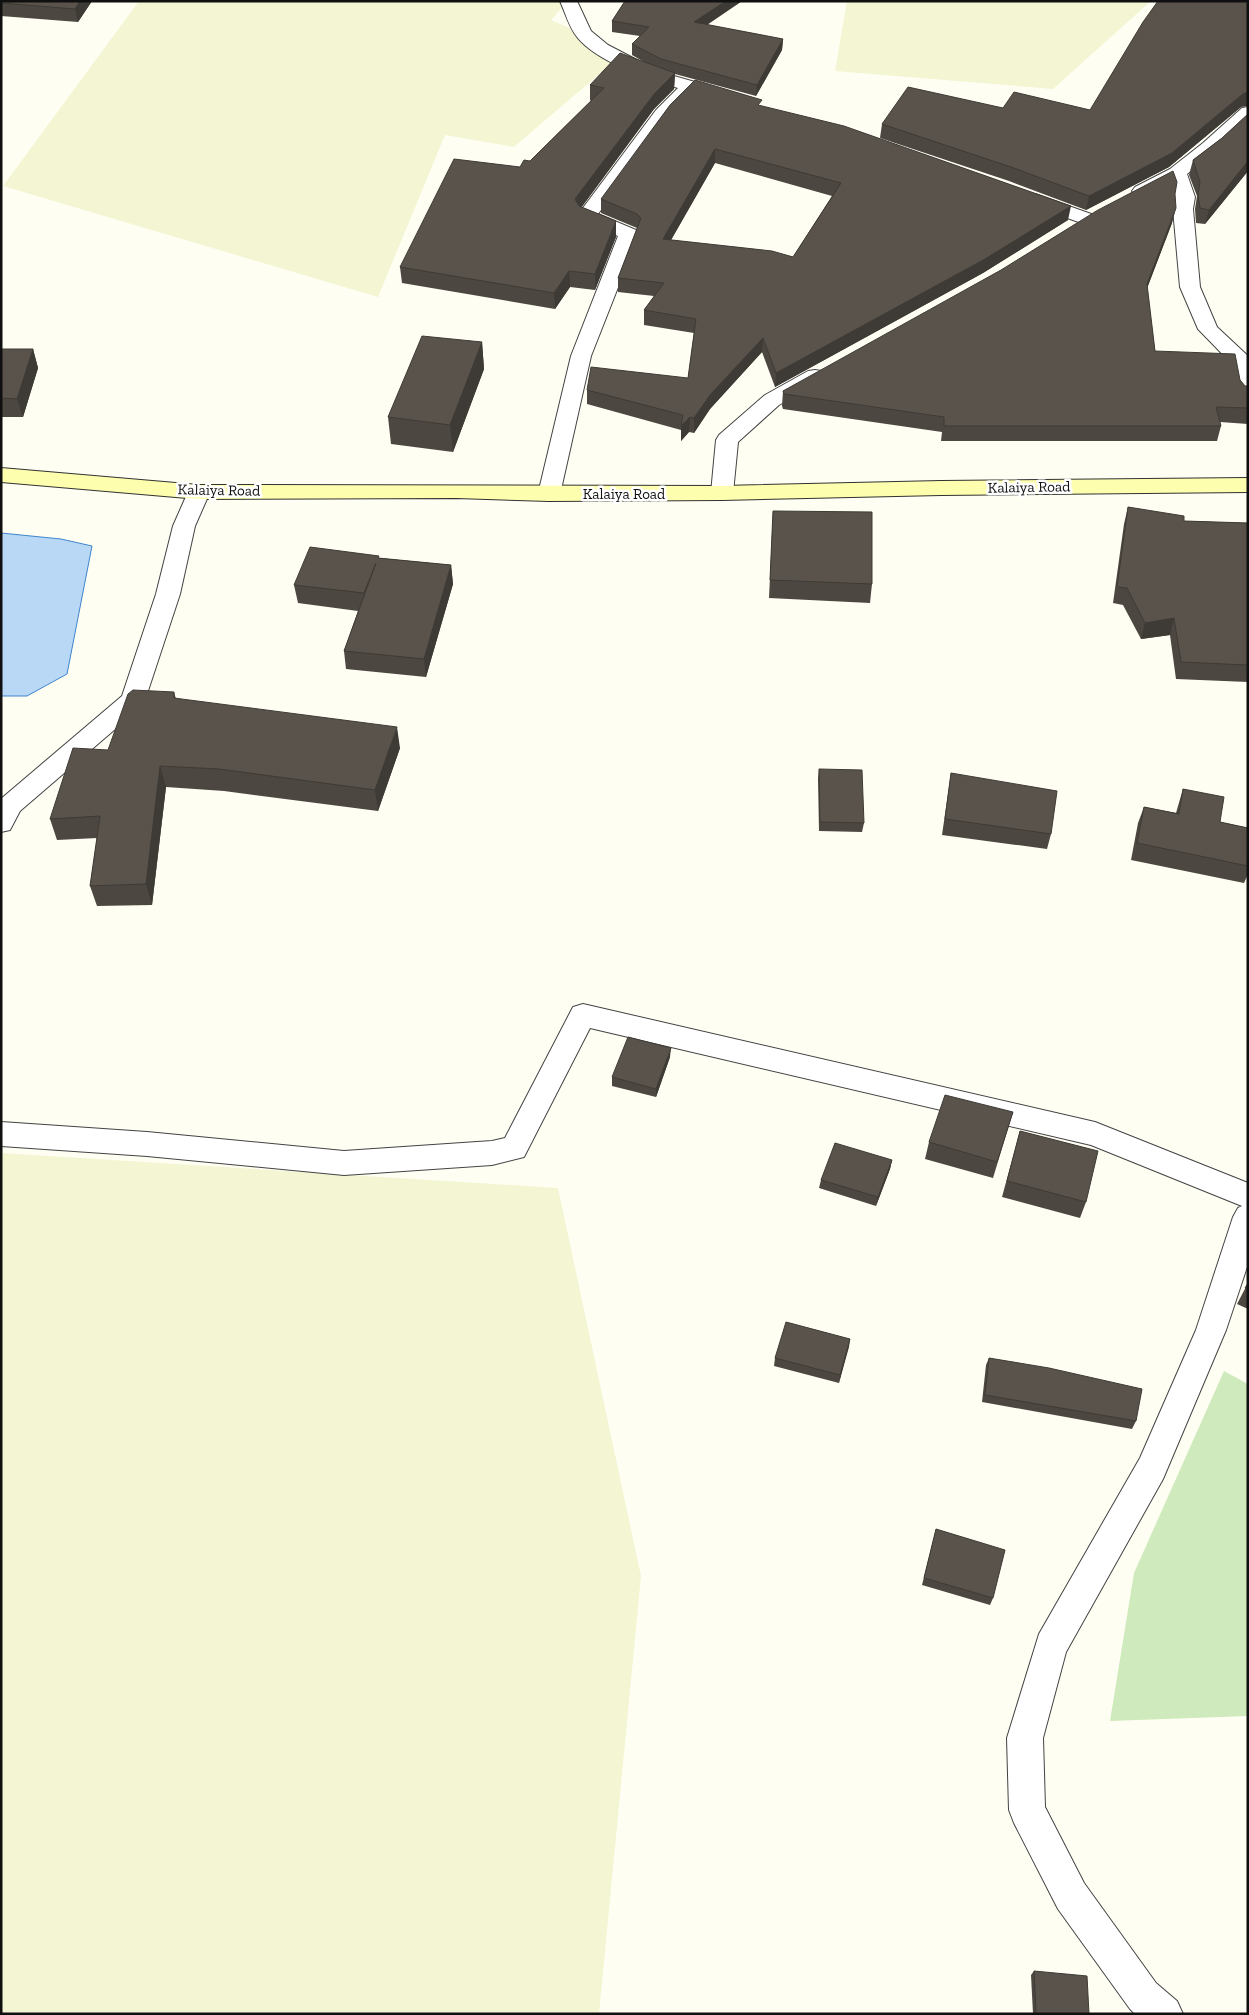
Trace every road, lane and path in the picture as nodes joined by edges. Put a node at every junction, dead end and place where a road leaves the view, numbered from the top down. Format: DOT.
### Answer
graph roads {
  1 [pos="568,1"];
  2 [pos="690,87"];
  3 [pos="737,99"];
  4 [pos="1248,112"];
  5 [pos="1177,173"];
  6 [pos="1018,194"];
  7 [pos="1127,199"];
  8 [pos="1063,234"];
  9 [pos="830,367"];
  10 [pos="1248,394"];
  11 [pos="1,475"];
  12 [pos="1248,485"];
  13 [pos="199,492"];
  14 [pos="722,493"];
  15 [pos="549,494"];
  16 [pos="1,823"];
  17 [pos="1,1134"];
  18 [pos="1248,1196"];
  19 [pos="1248,1217"];
  20 [pos="1164,2014"];
  1 -- 2 [label="street"];
  2 -- 3 [label="street"];
  2 -- 15 [label="street"];
  4 -- 5 [label="street"];
  5 -- 7 [label="street"];
  5 -- 10 [label="street"];
  6 -- 8 [label="street"];
  9 -- 14 [label="street"];
  11 -- 13 [label="main road, Kalaiya Road"];
  12 -- 14 [label="main road, Kalaiya Road"];
  13 -- 15 [label="main road, Kalaiya Road"];
  13 -- 16 [label="street"];
  14 -- 15 [label="main road, Kalaiya Road"];
  17 -- 18 [label="street"];
  19 -- 20 [label="street"];
}
